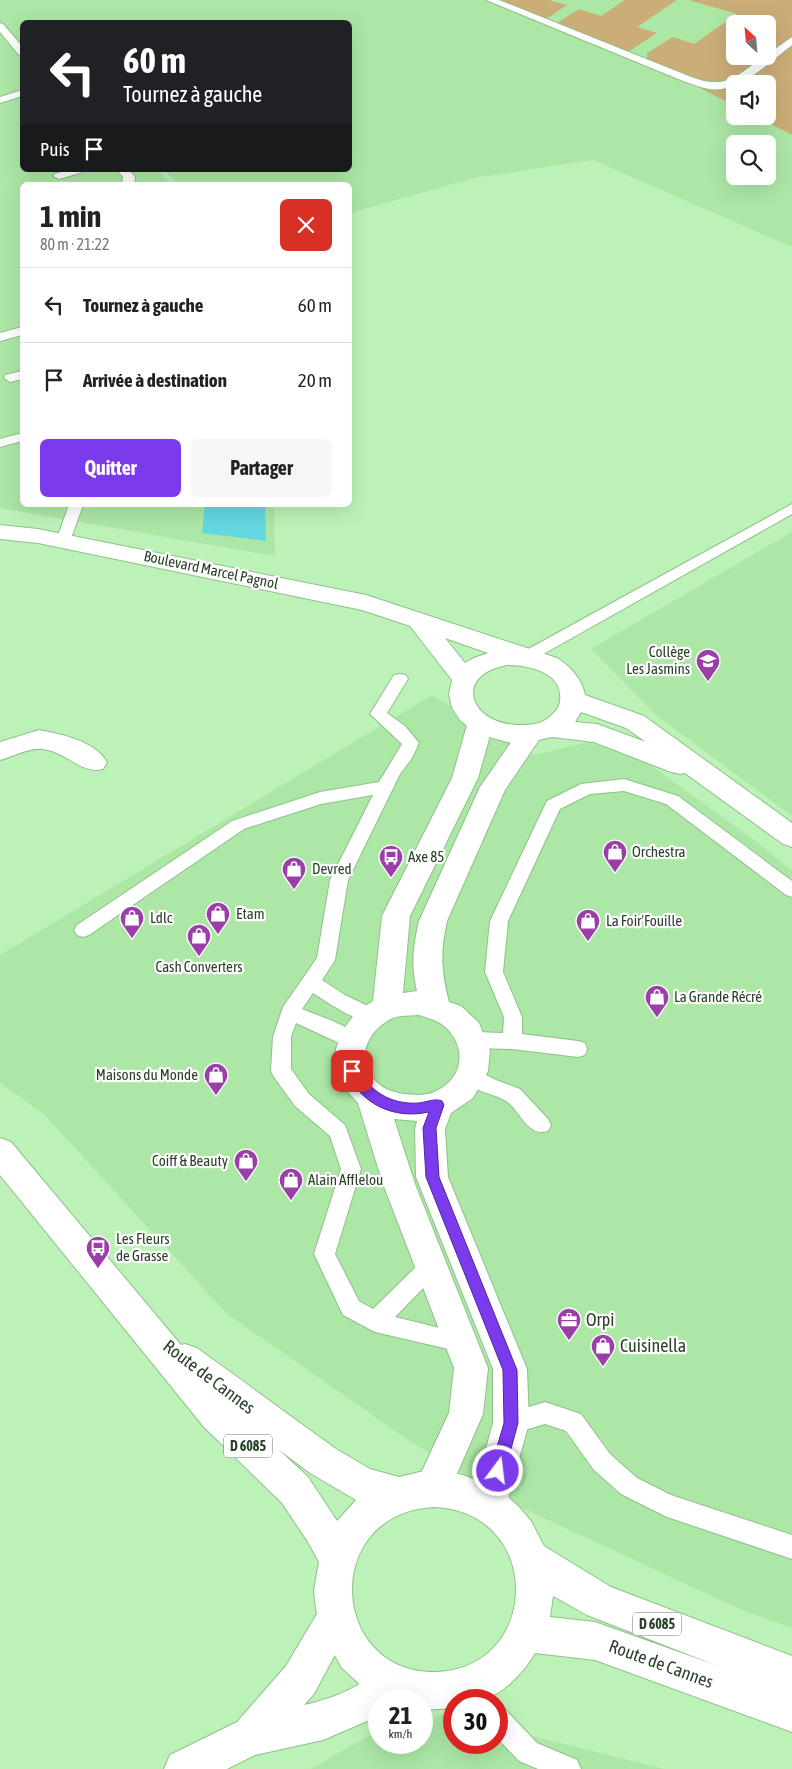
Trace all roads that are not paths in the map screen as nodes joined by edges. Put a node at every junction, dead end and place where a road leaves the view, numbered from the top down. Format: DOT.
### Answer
graph roads {
  1 [pos="492,0"];
  2 [pos="0,26"];
  3 [pos="792,40"];
  4 [pos="20,50"];
  5 [pos="20,94"];
  6 [pos="0,100"];
  7 [pos="73,172"];
  8 [pos="60,176"];
  9 [pos="20,332"];
  10 [pos="0,337"];
  11 [pos="20,437"];
  12 [pos="0,442"];
  13 [pos="75,507"];
  14 [pos="792,508"];
  15 [pos="0,532"];
  16 [pos="63,541"];
  17 [pos="419,621"];
  18 [pos="526,657"];
  19 [pos="400,679"];
  20 [pos="464,679"];
  21 [pos="573,700"];
  22 [pos="480,725"];
  23 [pos="540,731"];
  24 [pos="0,752"];
  25 [pos="94,762"];
  26 [pos="703,773"];
  27 [pos="385,787"];
  28 [pos="792,837"];
  29 [pos="792,890"];
  30 [pos="83,930"];
  31 [pos="311,982"];
  32 [pos="436,1007"];
  33 [pos="290,1012"];
  34 [pos="379,1012"];
  35 [pos="474,1040"];
  36 [pos="352,1041"];
  37 [pos="512,1041"];
  38 [pos="578,1049"];
  39 [pos="472,1076"];
  40 [pos="371,1096"];
  41 [pos="438,1105"];
  42 [pos="541,1125"];
  43 [pos="0,1152"];
  44 [pos="430,1267"];
  45 [pos="375,1322"];
  46 [pos="152,1334"];
  47 [pos="461,1342"];
  48 [pos="511,1423"];
  49 [pos="433,1486"];
  50 [pos="395,1494"];
  51 [pos="489,1503"];
  52 [pos="792,1548"];
  53 [pos="529,1558"];
  54 [pos="338,1561"];
  55 [pos="337,1614"];
  56 [pos="526,1633"];
  57 [pos="792,1675"];
  58 [pos="394,1684"];
  59 [pos="485,1689"];
  60 [pos="443,1693"];
  61 [pos="792,1712"];
  62 [pos="508,1731"];
  63 [pos="252,1736"];
  64 [pos="184,1769"];
  65 [pos="568,1769"];
  1 -- 3 [label="lane"];
  2 -- 4 [label="lane"];
  5 -- 6 [label="lane"];
  7 -- 8 [label="lane"];
  9 -- 10 [label="lane"];
  11 -- 12 [label="lane"];
  13 -- 16 [label="lane"];
  14 -- 18 [label="lane"];
  15 -- 16 [label="street, Boulevard Marcel Pagnol"];
  16 -- 17 [label="street, Boulevard Marcel Pagnol"];
  17 -- 18 [label="street, Boulevard Marcel Pagnol"];
  17 -- 20 [label="street"];
  18 -- 20 [label="street"];
  18 -- 21 [label="street"];
  19 -- 27 [label="lane"];
  20 -- 22 [label="street"];
  21 -- 23 [label="street"];
  21 -- 26 [label="street"];
  22 -- 23 [label="street"];
  22 -- 34 [label="street"];
  23 -- 26 [label="street"];
  23 -- 32 [label="street"];
  24 -- 25 [label="street"];
  26 -- 28 [label="street"];
  27 -- 30 [label="lane"];
  27 -- 31 [label="lane"];
  29 -- 37 [label="lane"];
  31 -- 33 [label="lane"];
  31 -- 34 [label="lane"];
  32 -- 34 [label="street"];
  32 -- 35 [label="street"];
  33 -- 36 [label="lane"];
  33 -- 45 [label="lane"];
  34 -- 36 [label="street"];
  35 -- 37 [label="lane"];
  35 -- 39 [label="street"];
  36 -- 40 [label="street"];
  37 -- 38 [label="lane"];
  39 -- 41 [label="street"];
  39 -- 42 [label="lane"];
  40 -- 41 [label="street"];
  40 -- 44 [label="street"];
  41 -- 48 [label="street"];
  43 -- 46 [label="street, Route de Cannes / D 6085"];
  44 -- 45 [label="lane"];
  44 -- 47 [label="street"];
  45 -- 47 [label="lane"];
  46 -- 50 [label="street, Route de Cannes / D 6085"];
  46 -- 54 [label="street, Route de Cannes / D 6085"];
  47 -- 49 [label="street"];
  48 -- 51 [label="street"];
  48 -- 52 [label="lane"];
  49 -- 50 [label="street"];
  49 -- 51 [label="street"];
  50 -- 54 [label="street"];
  51 -- 53 [label="street"];
  53 -- 56 [label="street"];
  53 -- 57 [label="street, D 6085"];
  54 -- 55 [label="street"];
  55 -- 58 [label="street"];
  55 -- 63 [label="street"];
  56 -- 59 [label="street"];
  56 -- 61 [label="street, Route de Cannes / D 6085"];
  58 -- 60 [label="street"];
  58 -- 63 [label="street"];
  62 -- 65 [label="lane"];
  63 -- 64 [label="street"];
}
